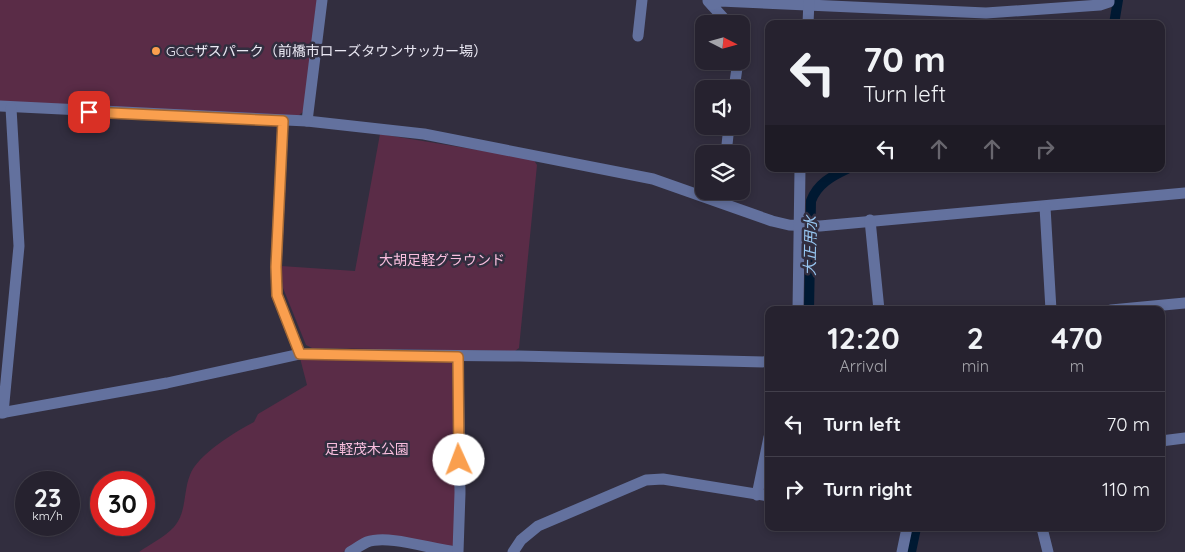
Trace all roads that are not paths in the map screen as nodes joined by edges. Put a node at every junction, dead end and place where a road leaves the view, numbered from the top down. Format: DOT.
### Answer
graph roads {
  1 [pos="322,0"];
  2 [pos="642,0"];
  3 [pos="1109,0"];
  4 [pos="709,2"];
  5 [pos="809,3"];
  6 [pos="721,15"];
  7 [pos="808,20"];
  8 [pos="638,36"];
  9 [pos="6,107"];
  10 [pos="283,121"];
  11 [pos="307,121"];
  12 [pos="800,172"];
  13 [pos="695,190"];
  14 [pos="1185,193"];
  15 [pos="727,200"];
  16 [pos="1045,207"];
  17 [pos="870,220"];
  18 [pos="801,225"];
  19 [pos="1185,303"];
  20 [pos="798,306"];
  21 [pos="879,306"];
  22 [pos="1051,306"];
  23 [pos="1153,306"];
  24 [pos="300,354"];
  25 [pos="458,357"];
  26 [pos="765,362"];
  27 [pos="2,413"];
  28 [pos="1185,438"];
  29 [pos="1165,440"];
  30 [pos="765,477"];
  31 [pos="763,496"];
  32 [pos="906,531"];
  33 [pos="1043,531"];
  34 [pos="350,552"];
  35 [pos="457,552"];
  36 [pos="513,552"];
  37 [pos="902,552"];
  38 [pos="1048,552"];
  1 -- 11 [label="street"];
  2 -- 8 [label="street"];
  3 -- 5 [label="street"];
  4 -- 5 [label="street"];
  4 -- 6 [label="street"];
  5 -- 7 [label="street"];
  9 -- 10 [label="street"];
  9 -- 27 [label="street"];
  10 -- 11 [label="street"];
  10 -- 24 [label="street"];
  11 -- 13 [label="street"];
  12 -- 18 [label="street"];
  14 -- 16 [label="street"];
  15 -- 18 [label="street"];
  16 -- 17 [label="street"];
  16 -- 22 [label="street"];
  17 -- 18 [label="street"];
  17 -- 21 [label="street"];
  18 -- 20 [label="street"];
  19 -- 23 [label="street"];
  24 -- 25 [label="street"];
  24 -- 27 [label="street"];
  25 -- 26 [label="street"];
  25 -- 35 [label="street"];
  28 -- 29 [label="street"];
  30 -- 31 [label="street"];
  31 -- 36 [label="street"];
  32 -- 37 [label="street"];
  33 -- 38 [label="street"];
  34 -- 35 [label="street"];
}
